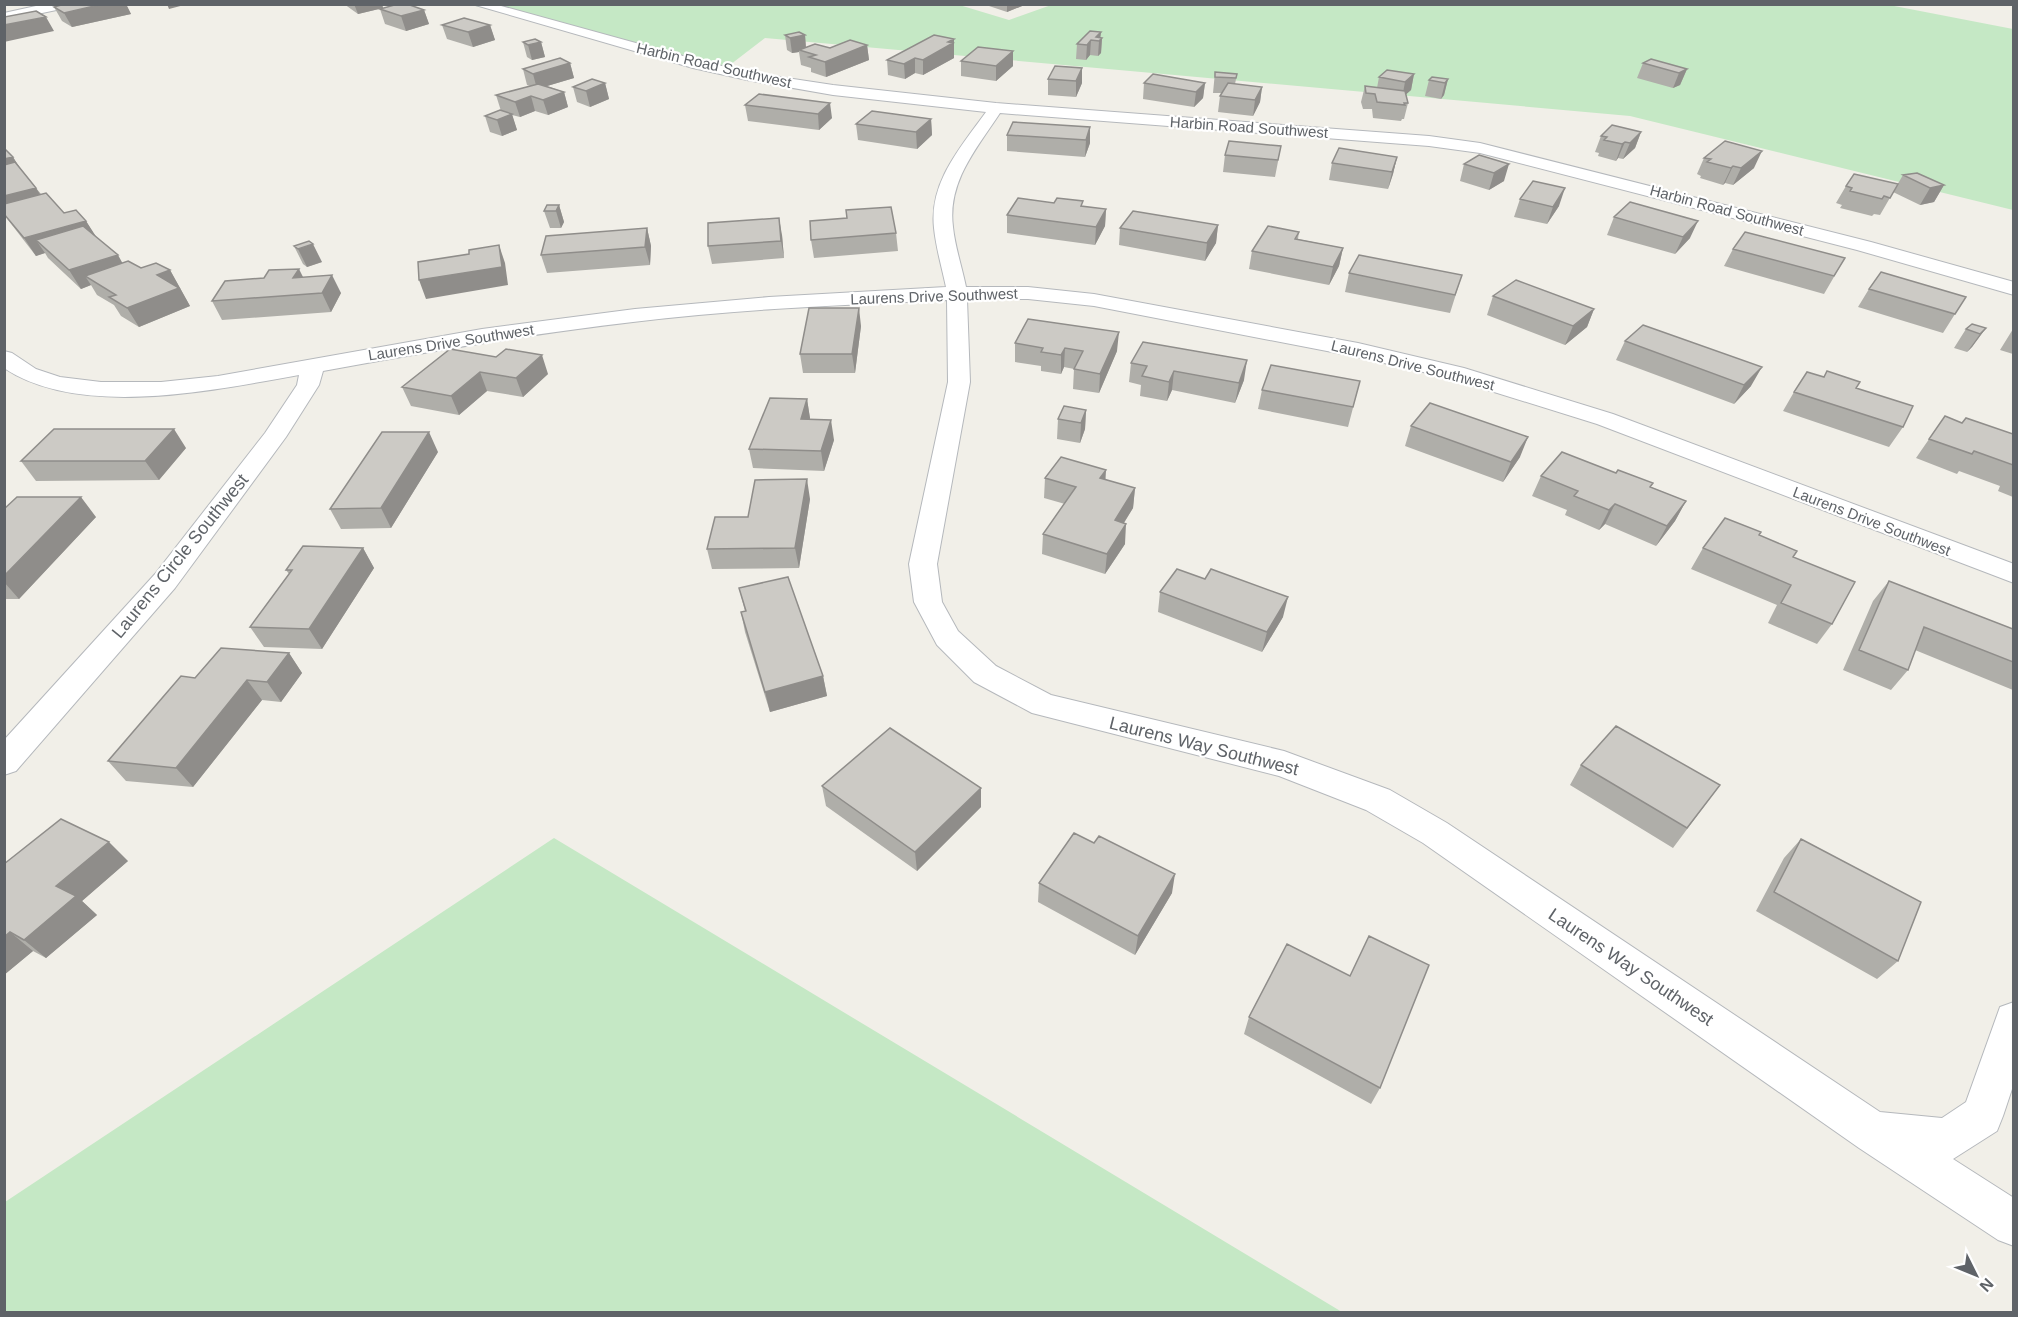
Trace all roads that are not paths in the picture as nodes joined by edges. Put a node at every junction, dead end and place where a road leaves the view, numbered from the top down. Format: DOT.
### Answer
graph roads {
  1 [pos="66,4"];
  2 [pos="478,4"];
  3 [pos="4,17"];
  4 [pos="996,108"];
  5 [pos="2013,289"];
  6 [pos="957,292"];
  7 [pos="4,358"];
  8 [pos="313,365"];
  9 [pos="2013,574"];
  10 [pos="4,762"];
  11 [pos="2013,1020"];
  12 [pos="1874,1133"];
  13 [pos="2013,1224"];
  1 -- 3 [label="street"];
  2 -- 4 [label="street, Harbin Road Southwest"];
  4 -- 5 [label="street, Harbin Road Southwest"];
  4 -- 6 [label="street, Laurens Way Southwest"];
  6 -- 8 [label="street, Laurens Drive Southwest"];
  6 -- 9 [label="street, Laurens Drive Southwest"];
  6 -- 12 [label="street, Laurens Way Southwest"];
  7 -- 8 [label="street, Laurens Drive Southwest"];
  8 -- 10 [label="street, Laurens Circle Southwest"];
  11 -- 12 [label="street"];
  12 -- 13 [label="street, Laurens Way Southwest"];
}
